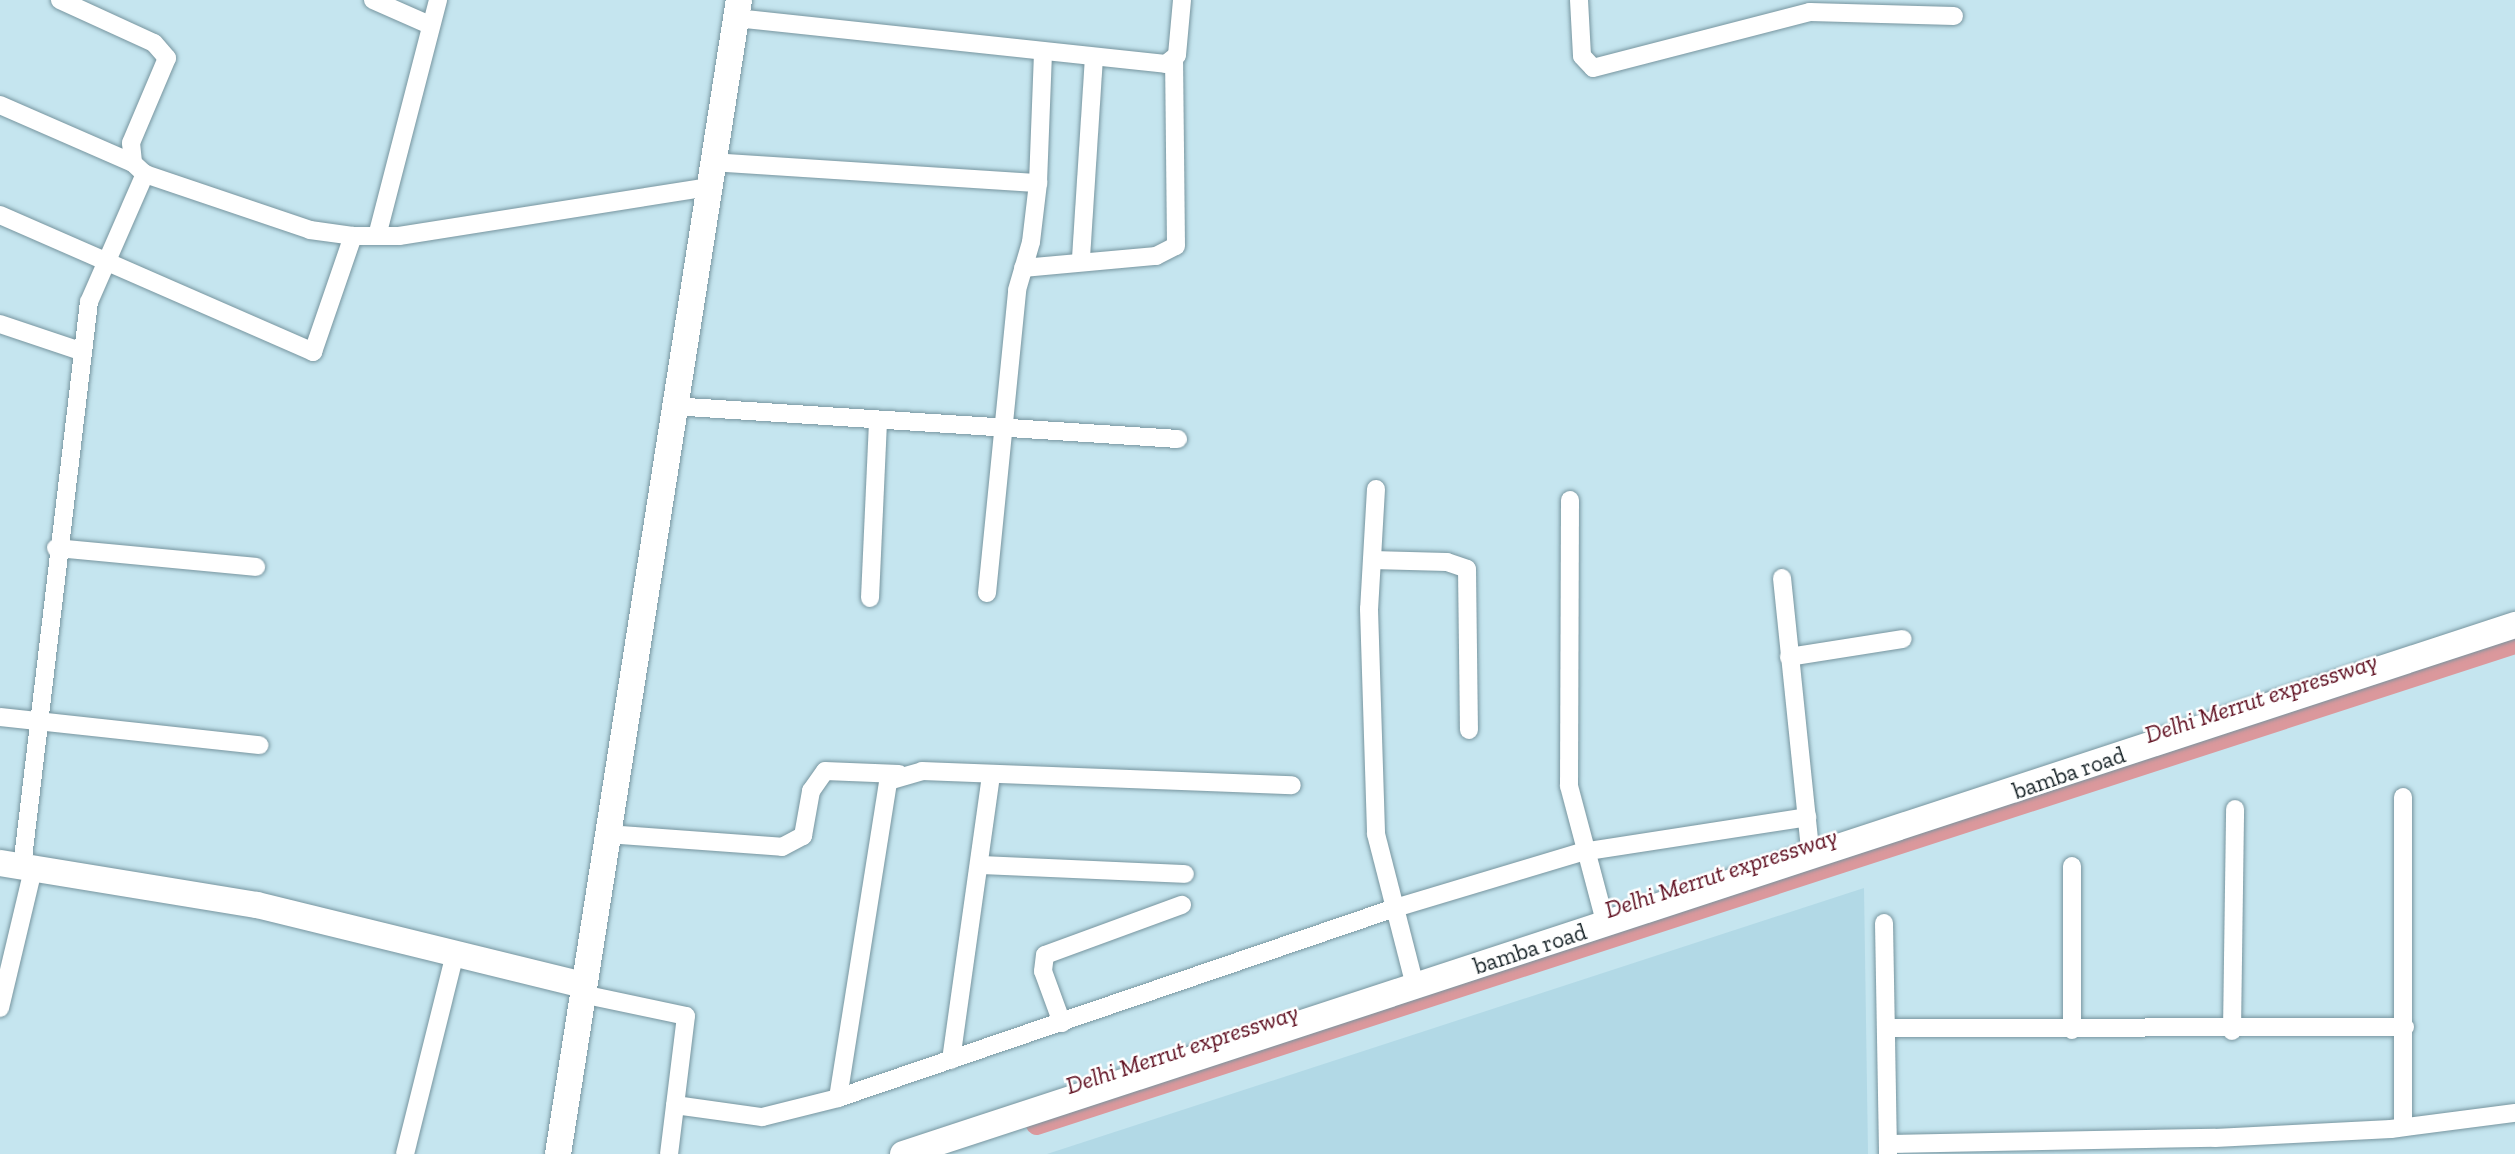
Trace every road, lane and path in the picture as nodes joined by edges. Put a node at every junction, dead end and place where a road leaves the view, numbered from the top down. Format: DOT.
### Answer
graph roads {
  1 [pos="60,0"];
  2 [pos="373,0"];
  3 [pos="438,0"];
  4 [pos="1182,0"];
  5 [pos="1579,0"];
  6 [pos="737,9"];
  7 [pos="1954,16"];
  8 [pos="430,25"];
  9 [pos="1043,53"];
  10 [pos="1094,57"];
  11 [pos="1174,61"];
  12 [pos="0,106"];
  13 [pos="139,169"];
  14 [pos="710,174"];
  15 [pos="1038,183"];
  16 [pos="0,215"];
  17 [pos="353,236"];
  18 [pos="377,236"];
  19 [pos="1081,258"];
  20 [pos="103,261"];
  21 [pos="1023,268"];
  22 [pos="0,324"];
  23 [pos="80,351"];
  24 [pos="672,406"];
  25 [pos="878,422"];
  26 [pos="1002,429"];
  27 [pos="1178,439"];
  28 [pos="1376,489"];
  29 [pos="1570,500"];
  30 [pos="56,548"];
  31 [pos="1372,560"];
  32 [pos="256,568"];
  33 [pos="1782,578"];
  34 [pos="987,593"];
  35 [pos="870,598"];
  36 [pos="2515,625"];
  37 [pos="1903,639"];
  38 [pos="1789,657"];
  39 [pos="0,717"];
  40 [pos="38,720"];
  41 [pos="1469,730"];
  42 [pos="259,745"];
  43 [pos="899,774"];
  44 [pos="990,775"];
  45 [pos="1292,785"];
  46 [pos="2403,797"];
  47 [pos="2235,810"];
  48 [pos="1807,817"];
  49 [pos="607,834"];
  50 [pos="1582,852"];
  51 [pos="1811,859"];
  52 [pos="979,865"];
  53 [pos="19,866"];
  54 [pos="2072,866"];
  55 [pos="1185,874"];
  56 [pos="1182,905"];
  57 [pos="1395,908"];
  58 [pos="1885,923"];
  59 [pos="1606,925"];
  60 [pos="455,953"];
  61 [pos="1415,986"];
  62 [pos="583,989"];
  63 [pos="0,1008"];
  64 [pos="1062,1023"];
  65 [pos="2405,1027"];
  66 [pos="1886,1028"];
  67 [pos="2072,1030"];
  68 [pos="2232,1031"];
  69 [pos="951,1060"];
  70 [pos="838,1098"];
  71 [pos="675,1105"];
  72 [pos="2515,1113"];
  73 [pos="2403,1128"];
  74 [pos="1888,1149"];
  75 [pos="405,1154"];
  76 [pos="558,1154"];
  77 [pos="669,1154"];
  78 [pos="903,1154"];
  1 -- 13 [label="street"];
  2 -- 8 [label="street"];
  3 -- 8 [label="street"];
  4 -- 11 [label="street"];
  5 -- 7 [label="street"];
  6 -- 9 [label="street"];
  6 -- 14 [label="street"];
  8 -- 18 [label="street"];
  9 -- 10 [label="street"];
  9 -- 15 [label="street"];
  10 -- 11 [label="street"];
  10 -- 19 [label="street"];
  11 -- 19 [label="street"];
  12 -- 13 [label="street"];
  13 -- 17 [label="street"];
  13 -- 20 [label="street"];
  14 -- 15 [label="street"];
  14 -- 18 [label="street"];
  14 -- 24 [label="street"];
  15 -- 21 [label="street"];
  16 -- 20 [label="street"];
  17 -- 18 [label="street"];
  17 -- 20 [label="street"];
  19 -- 21 [label="street"];
  20 -- 23 [label="street"];
  21 -- 26 [label="street"];
  22 -- 23 [label="street"];
  23 -- 30 [label="street"];
  24 -- 25 [label="street"];
  24 -- 49 [label="street"];
  25 -- 26 [label="street"];
  25 -- 35 [label="street"];
  26 -- 27 [label="street"];
  26 -- 34 [label="street"];
  28 -- 31 [label="street"];
  29 -- 50 [label="street"];
  30 -- 32 [label="street"];
  30 -- 40 [label="street"];
  31 -- 41 [label="street"];
  31 -- 57 [label="street"];
  33 -- 38 [label="street"];
  36 -- 51 [label="street, bamba road"];
  37 -- 38 [label="street"];
  38 -- 48 [label="street"];
  39 -- 40 [label="street"];
  40 -- 42 [label="street"];
  40 -- 53 [label="street"];
  43 -- 44 [label="street"];
  43 -- 49 [label="street"];
  43 -- 70 [label="street"];
  44 -- 45 [label="street"];
  44 -- 52 [label="street"];
  46 -- 65 [label="street"];
  47 -- 68 [label="street"];
  48 -- 50 [label="street"];
  48 -- 51 [label="street"];
  49 -- 62 [label="street"];
  50 -- 57 [label="street"];
  50 -- 59 [label="street"];
  51 -- 59 [label="street, bamba road"];
  52 -- 55 [label="street"];
  52 -- 69 [label="street"];
  53 -- 60 [label="street"];
  53 -- 63 [label="street"];
  54 -- 67 [label="street"];
  56 -- 64 [label="street"];
  57 -- 61 [label="street"];
  57 -- 64 [label="street"];
  58 -- 66 [label="street"];
  59 -- 61 [label="street, bamba road"];
  60 -- 62 [label="street"];
  60 -- 75 [label="street"];
  61 -- 78 [label="street, bamba road"];
  62 -- 71 [label="street"];
  62 -- 76 [label="street"];
  64 -- 69 [label="street"];
  65 -- 68 [label="street"];
  65 -- 73 [label="street"];
  66 -- 67 [label="street"];
  66 -- 74 [label="street"];
  67 -- 68 [label="street"];
  69 -- 70 [label="street"];
  70 -- 71 [label="street"];
  71 -- 77 [label="street"];
  72 -- 73 [label="street"];
  73 -- 74 [label="street"];
}
